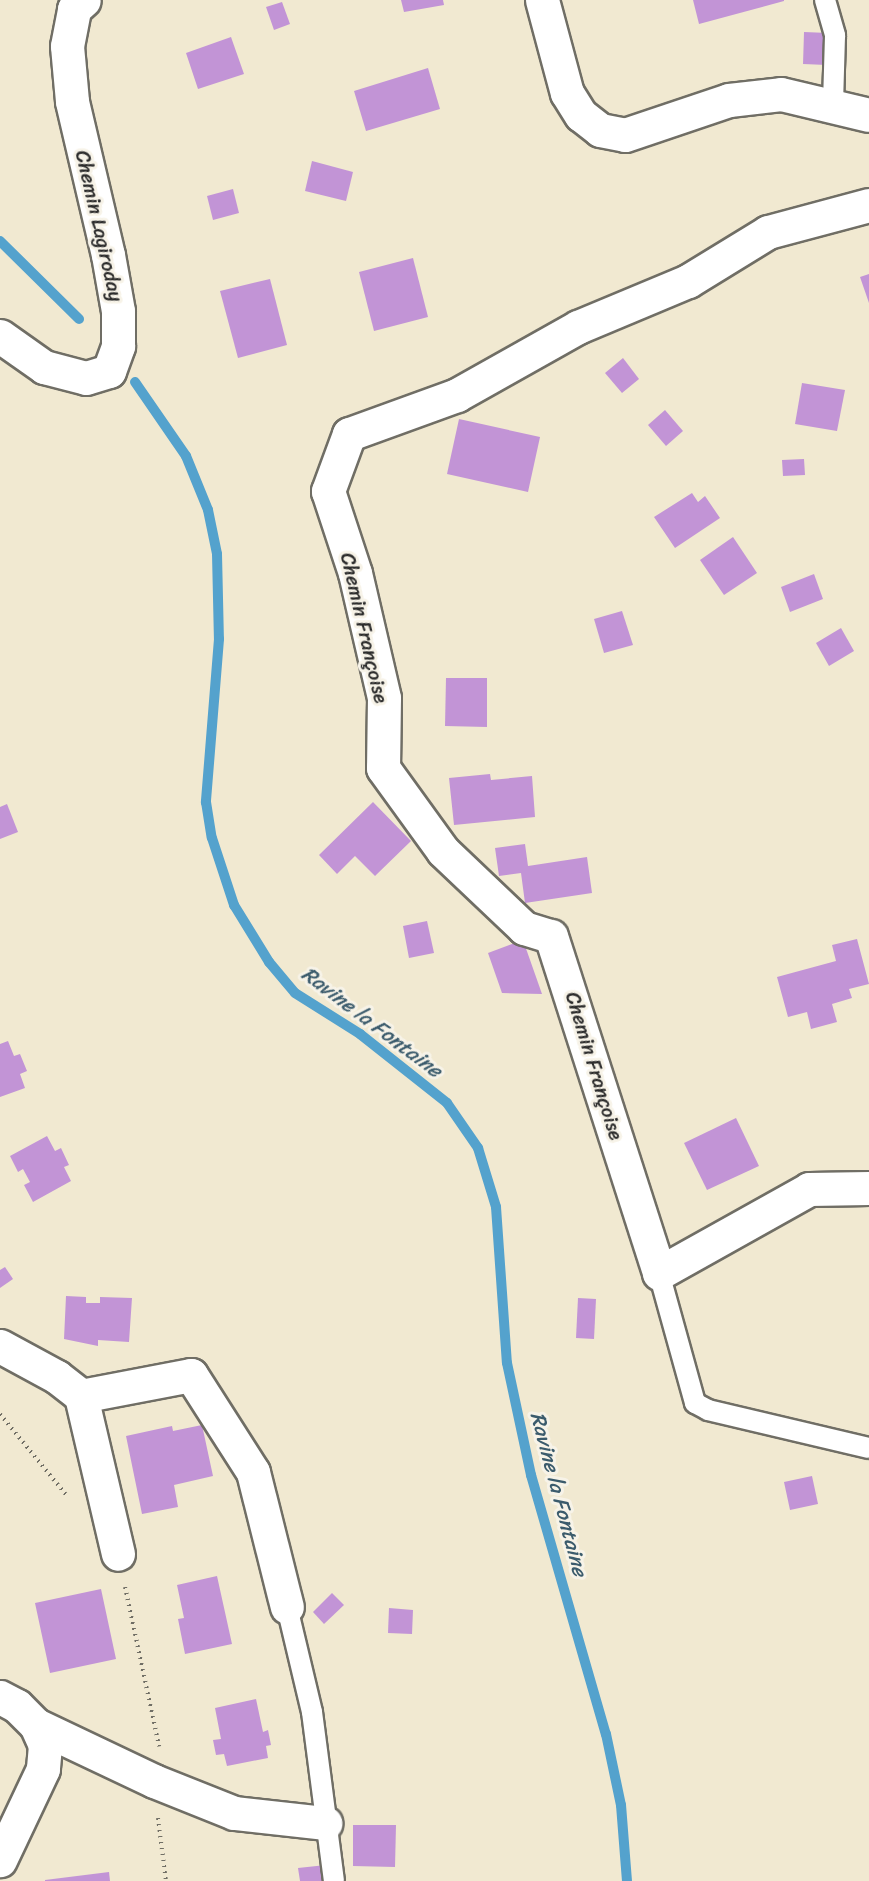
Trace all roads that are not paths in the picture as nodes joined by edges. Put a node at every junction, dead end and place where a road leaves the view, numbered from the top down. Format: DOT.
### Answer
graph roads {
  1 [pos="84,0"];
  2 [pos="542,0"];
  3 [pos="825,0"];
  4 [pos="833,105"];
  5 [pos="869,115"];
  6 [pos="869,205"];
  7 [pos="0,336"];
  8 [pos="869,1188"];
  9 [pos="659,1273"];
  10 [pos="0,1346"];
  11 [pos="81,1396"];
  12 [pos="869,1448"];
  13 [pos="114,1540"];
  14 [pos="287,1606"];
  15 [pos="0,1697"];
  16 [pos="36,1725"];
  17 [pos="325,1823"];
  18 [pos="0,1860"];
  19 [pos="334,1881"];
  1 -- 7 [label="street, Chemin Lagiroday"];
  2 -- 4 [label="street"];
  3 -- 4 [label="lane"];
  4 -- 5 [label="street"];
  6 -- 9 [label="street, Chemin Françoise"];
  8 -- 9 [label="street"];
  9 -- 12 [label="lane"];
  10 -- 11 [label="street"];
  11 -- 13 [label="street"];
  11 -- 14 [label="street"];
  14 -- 17 [label="lane"];
  15 -- 16 [label="street"];
  16 -- 17 [label="street"];
  16 -- 18 [label="street"];
  17 -- 19 [label="lane"];
}
